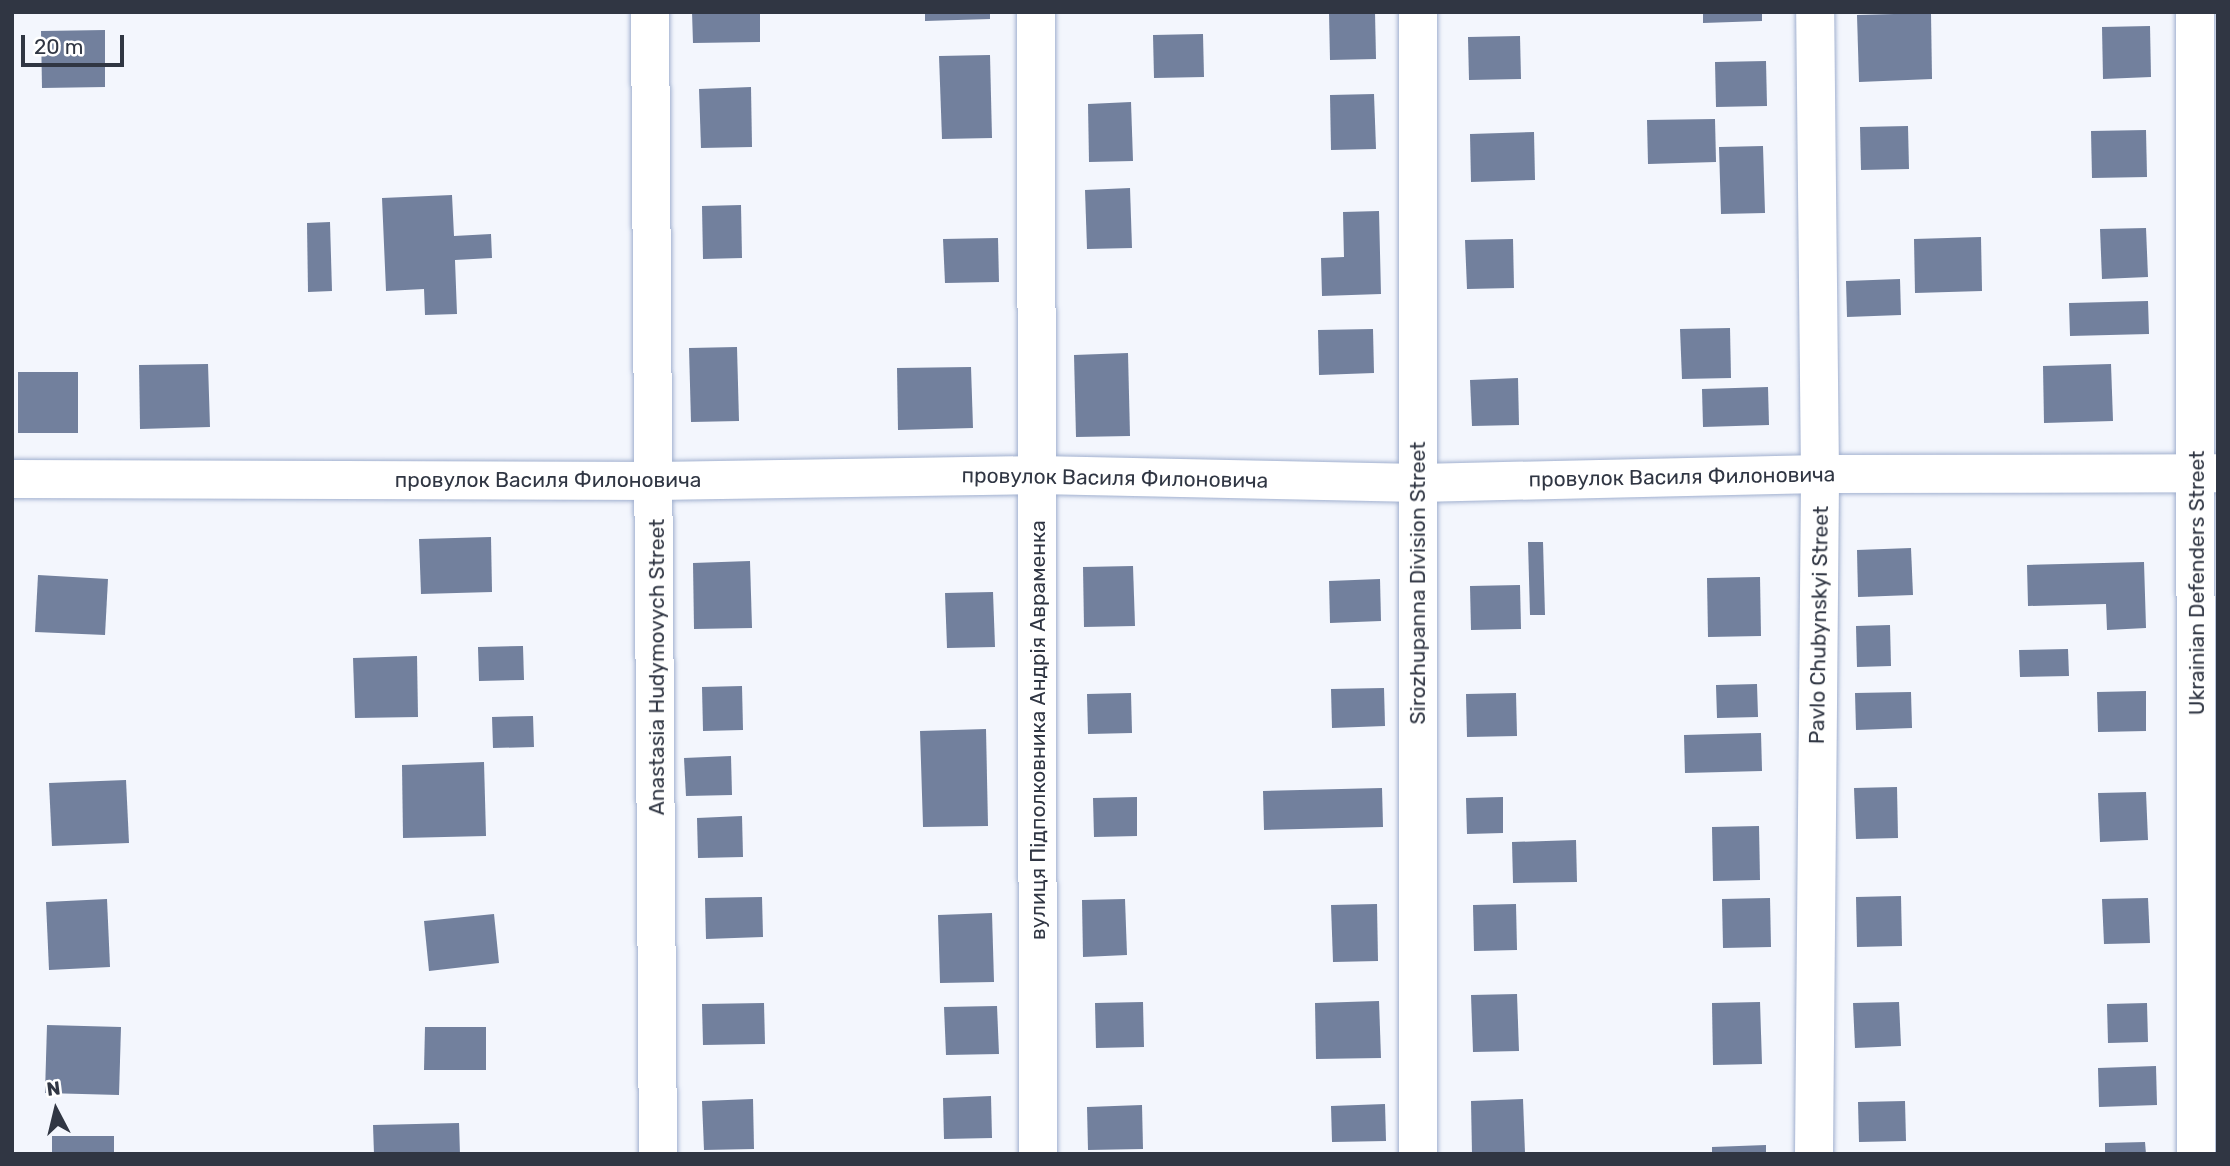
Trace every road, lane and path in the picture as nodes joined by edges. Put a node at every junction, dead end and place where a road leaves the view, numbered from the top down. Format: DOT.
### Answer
graph roads {
  1 [pos="650,12"];
  2 [pos="1036,12"];
  3 [pos="1418,12"];
  4 [pos="1815,12"];
  5 [pos="2195,12"];
  6 [pos="2208,472"];
  7 [pos="1820,474"];
  8 [pos="1038,475"];
  9 [pos="12,479"];
  10 [pos="656,481"];
  11 [pos="1419,483"];
  12 [pos="658,1154"];
  13 [pos="1038,1154"];
  14 [pos="1418,1154"];
  15 [pos="1814,1154"];
  16 [pos="2196,1154"];
  1 -- 10 [label="street, Anastasia Hudymovych Street"];
  2 -- 8 [label="street, вулиця Підполковника Андрія Авраменка"];
  3 -- 11 [label="street, Sirozhupanna Division Street"];
  4 -- 7 [label="street, Pavlo Chubynskyi Street"];
  5 -- 6 [label="street, Ukrainian Defenders Street"];
  6 -- 7 [label="street, провулок Василя Филоновича"];
  6 -- 16 [label="street, Ukrainian Defenders Street"];
  7 -- 11 [label="street, провулок Василя Филоновича"];
  7 -- 15 [label="street, Pavlo Chubynskyi Street"];
  8 -- 10 [label="street, провулок Василя Филоновича"];
  8 -- 11 [label="street, провулок Василя Филоновича"];
  8 -- 13 [label="street, вулиця Підполковника Андрія Авраменка"];
  9 -- 10 [label="street, провулок Василя Филоновича"];
  10 -- 12 [label="street, Anastasia Hudymovych Street"];
  11 -- 14 [label="street, Sirozhupanna Division Street"];
}
